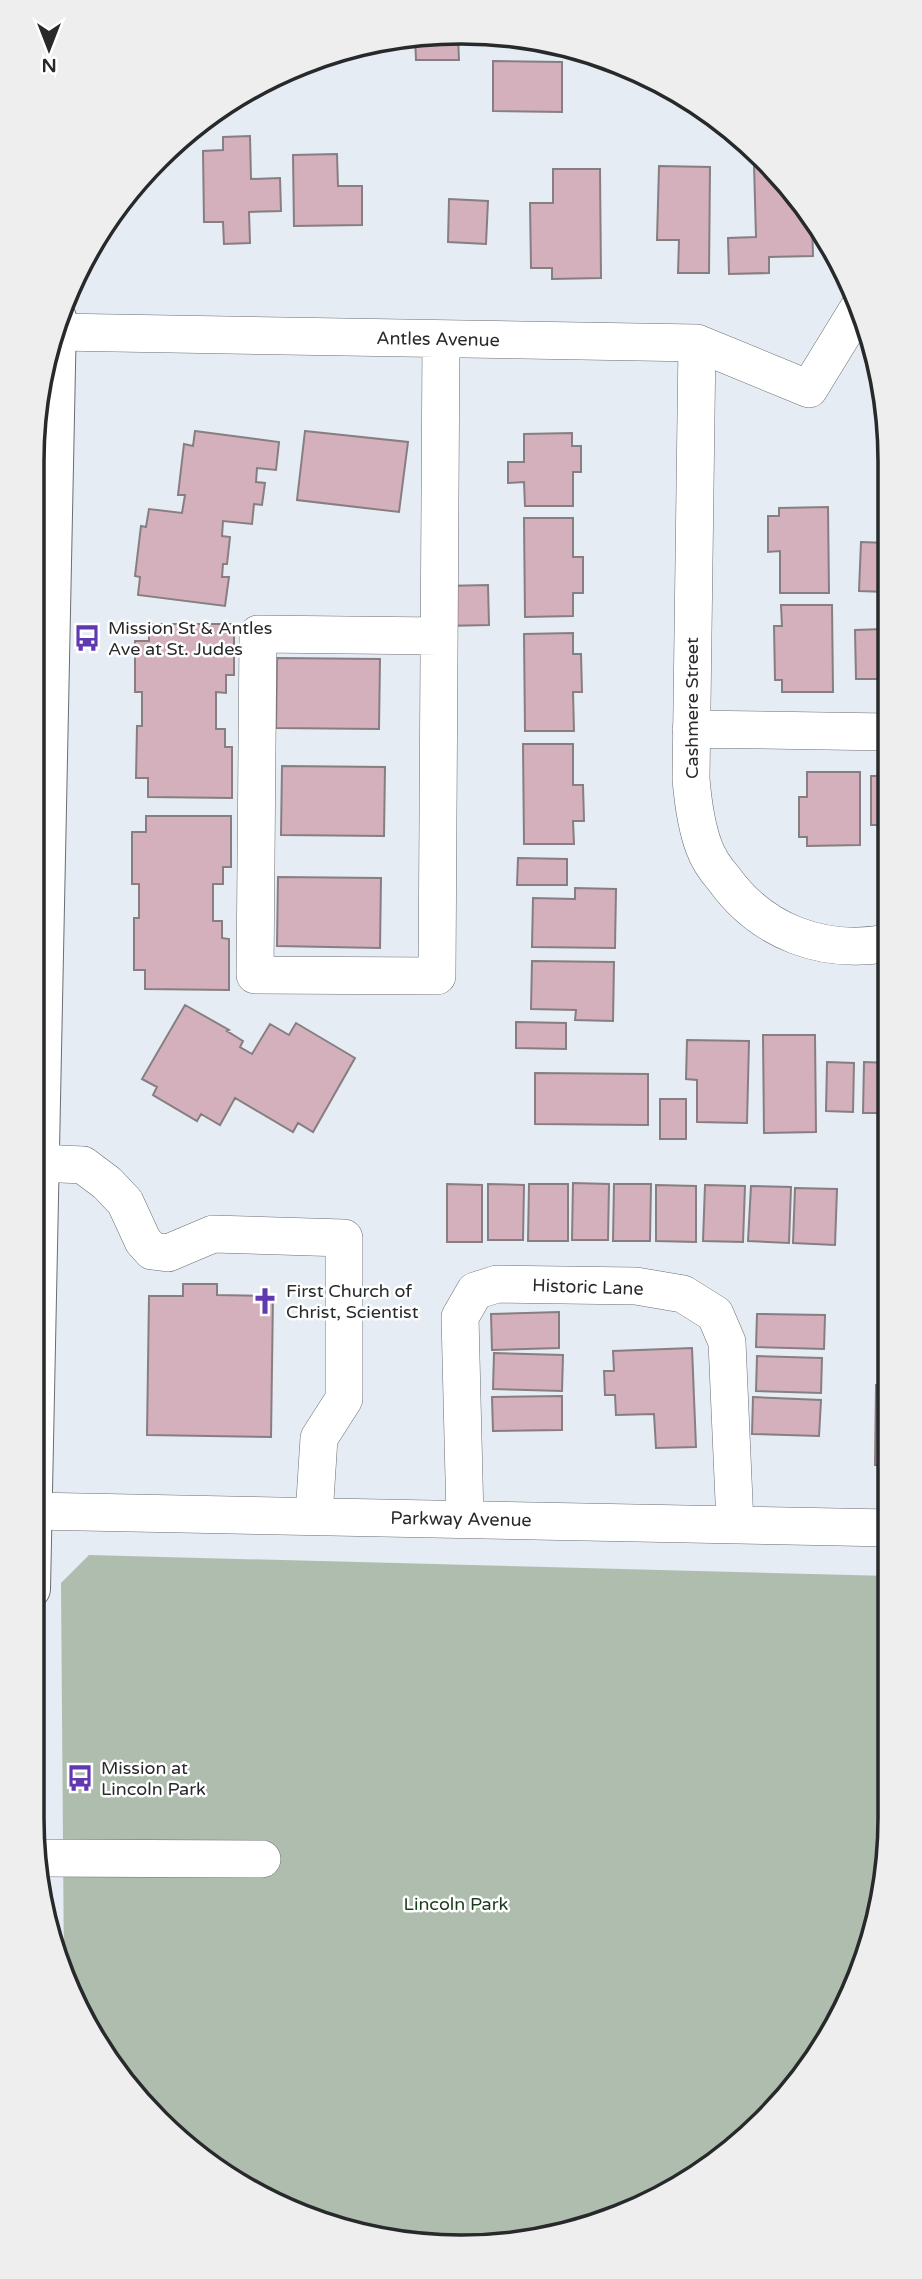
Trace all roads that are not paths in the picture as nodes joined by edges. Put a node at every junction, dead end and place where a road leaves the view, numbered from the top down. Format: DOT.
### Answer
graph roads {
  1 [pos="853,318"];
  2 [pos="67,325"];
  3 [pos="441,339"];
  4 [pos="697,343"];
  5 [pos="56,361"];
  6 [pos="439,636"];
  7 [pos="691,729"];
  8 [pos="878,732"];
  9 [pos="44,885"];
  10 [pos="878,944"];
  11 [pos="44,1184"];
  12 [pos="44,1511"];
  13 [pos="314,1516"];
  14 [pos="465,1519"];
  15 [pos="734,1524"];
  16 [pos="878,1528"];
  17 [pos="46,1858"];
  18 [pos="262,1858"];
  1 -- 4 [label="street, Antles Avenue"];
  2 -- 3 [label="street, Antles Avenue"];
  3 -- 4 [label="street, Antles Avenue"];
  3 -- 6 [label="street"];
  4 -- 7 [label="street, Cashmere Street"];
  5 -- 9 [label="main road"];
  6 -- 6 [label="street"];
  7 -- 8 [label="street"];
  7 -- 10 [label="street, Cashmere Street"];
  11 -- 13 [label="street"];
  12 -- 13 [label="street, Parkway Avenue"];
  13 -- 14 [label="street, Parkway Avenue"];
  14 -- 15 [label="street, Parkway Avenue"];
  14 -- 15 [label="street, Historic Lane"];
  15 -- 16 [label="street, Parkway Avenue"];
  17 -- 18 [label="street"];
}
